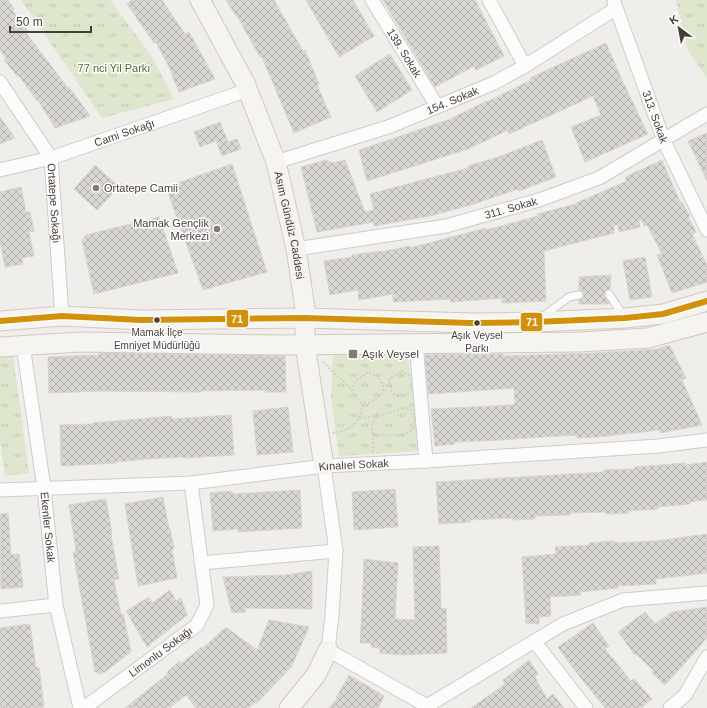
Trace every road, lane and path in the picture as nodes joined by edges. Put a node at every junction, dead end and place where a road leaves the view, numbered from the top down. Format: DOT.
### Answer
graph roads {
  1 [pos="200,0"];
  2 [pos="372,0"];
  3 [pos="489,0"];
  4 [pos="614,4"];
  5 [pos="525,66"];
  6 [pos="0,82"];
  7 [pos="248,90"];
  8 [pos="437,106"];
  9 [pos="707,114"];
  10 [pos="664,141"];
  11 [pos="51,158"];
  12 [pos="276,162"];
  13 [pos="0,170"];
  14 [pos="707,230"];
  15 [pos="296,248"];
  16 [pos="610,294"];
  17 [pos="579,295"];
  18 [pos="707,301"];
  19 [pos="62,316"];
  20 [pos="305,318"];
  21 [pos="625,318"];
  22 [pos="0,321"];
  23 [pos="536,322"];
  24 [pos="707,322"];
  25 [pos="416,343"];
  26 [pos="23,345"];
  27 [pos="305,345"];
  28 [pos="0,347"];
  29 [pos="321,360"];
  30 [pos="389,379"];
  31 [pos="352,390"];
  32 [pos="363,404"];
  33 [pos="378,416"];
  34 [pos="359,418"];
  35 [pos="373,434"];
  36 [pos="319,435"];
  37 [pos="707,440"];
  38 [pos="426,461"];
  39 [pos="374,464"];
  40 [pos="324,466"];
  41 [pos="191,483"];
  42 [pos="44,488"];
  43 [pos="0,490"];
  44 [pos="336,551"];
  45 [pos="201,563"];
  46 [pos="707,593"];
  47 [pos="56,605"];
  48 [pos="0,611"];
  49 [pos="534,641"];
  50 [pos="328,650"];
  51 [pos="707,658"];
  52 [pos="428,707"];
  53 [pos="80,708"];
  54 [pos="84,708"];
  55 [pos="289,708"];
  56 [pos="586,708"];
  57 [pos="670,708"];
  1 -- 7 [label="main road, Asım Gündüz Caddesi"];
  2 -- 8 [label="street, 139. Sokak"];
  3 -- 5 [label="street"];
  4 -- 5 [label="street, 154. Sokak"];
  4 -- 10 [label="street, 313. Sokak"];
  5 -- 8 [label="street, 154. Sokak"];
  6 -- 11 [label="street, Ortatepe Sokağı"];
  7 -- 11 [label="street, Cami Sokağı"];
  7 -- 12 [label="main road, Asım Gündüz Caddesi"];
  8 -- 12 [label="street, 154. Sokak"];
  9 -- 10 [label="street, 311. Sokak"];
  10 -- 14 [label="street, 313. Sokak"];
  10 -- 15 [label="street, 311. Sokak"];
  11 -- 13 [label="street, Cami Sokağı"];
  11 -- 19 [label="street, Ortatepe Sokağı"];
  12 -- 15 [label="main road, Asım Gündüz Caddesi"];
  15 -- 20 [label="main road, Asım Gündüz Caddesi"];
  16 -- 21 [label="lane"];
  17 -- 23 [label="lane"];
  18 -- 21 [label="main road"];
  19 -- 20 [label="main road"];
  19 -- 22 [label="main road"];
  20 -- 23 [label="main road"];
  20 -- 27 [label="main road, Asım Gündüz Caddesi"];
  21 -- 23 [label="main road"];
  24 -- 25 [label="main road"];
  25 -- 27 [label="main road"];
  25 -- 38 [label="street"];
  26 -- 27 [label="main road"];
  26 -- 28 [label="main road"];
  26 -- 42 [label="street, Ekenler Sokak"];
  27 -- 36 [label="main road, Asım Gündüz Caddesi"];
  29 -- 31 [label="path"];
  30 -- 30 [label="path"];
  31 -- 32 [label="path"];
  31 -- 32 [label="path"];
  32 -- 34 [label="path"];
  33 -- 34 [label="path"];
  33 -- 35 [label="path"];
  33 -- 35 [label="path"];
  34 -- 36 [label="path"];
  35 -- 39 [label="path"];
  36 -- 40 [label="main road, Asım Gündüz Caddesi"];
  37 -- 38 [label="street, Kınalıel Sokak"];
  38 -- 39 [label="street, Kınalıel Sokak"];
  39 -- 40 [label="street, Kınalıel Sokak"];
  40 -- 41 [label="street, Kınalıel Sokak"];
  40 -- 44 [label="street"];
  41 -- 42 [label="street, Kınalıel Sokak"];
  41 -- 45 [label="street, Limonlu Sokağı"];
  42 -- 43 [label="street, Kınalıel Sokak"];
  42 -- 47 [label="street, Ekenler Sokak"];
  44 -- 45 [label="street"];
  44 -- 50 [label="street"];
  45 -- 54 [label="street, Limonlu Sokağı"];
  46 -- 49 [label="street"];
  47 -- 48 [label="street"];
  47 -- 53 [label="street, Ekenler Sokak"];
  49 -- 52 [label="street"];
  49 -- 56 [label="street"];
  50 -- 52 [label="street"];
  50 -- 55 [label="main road"];
  51 -- 57 [label="street"];
}
